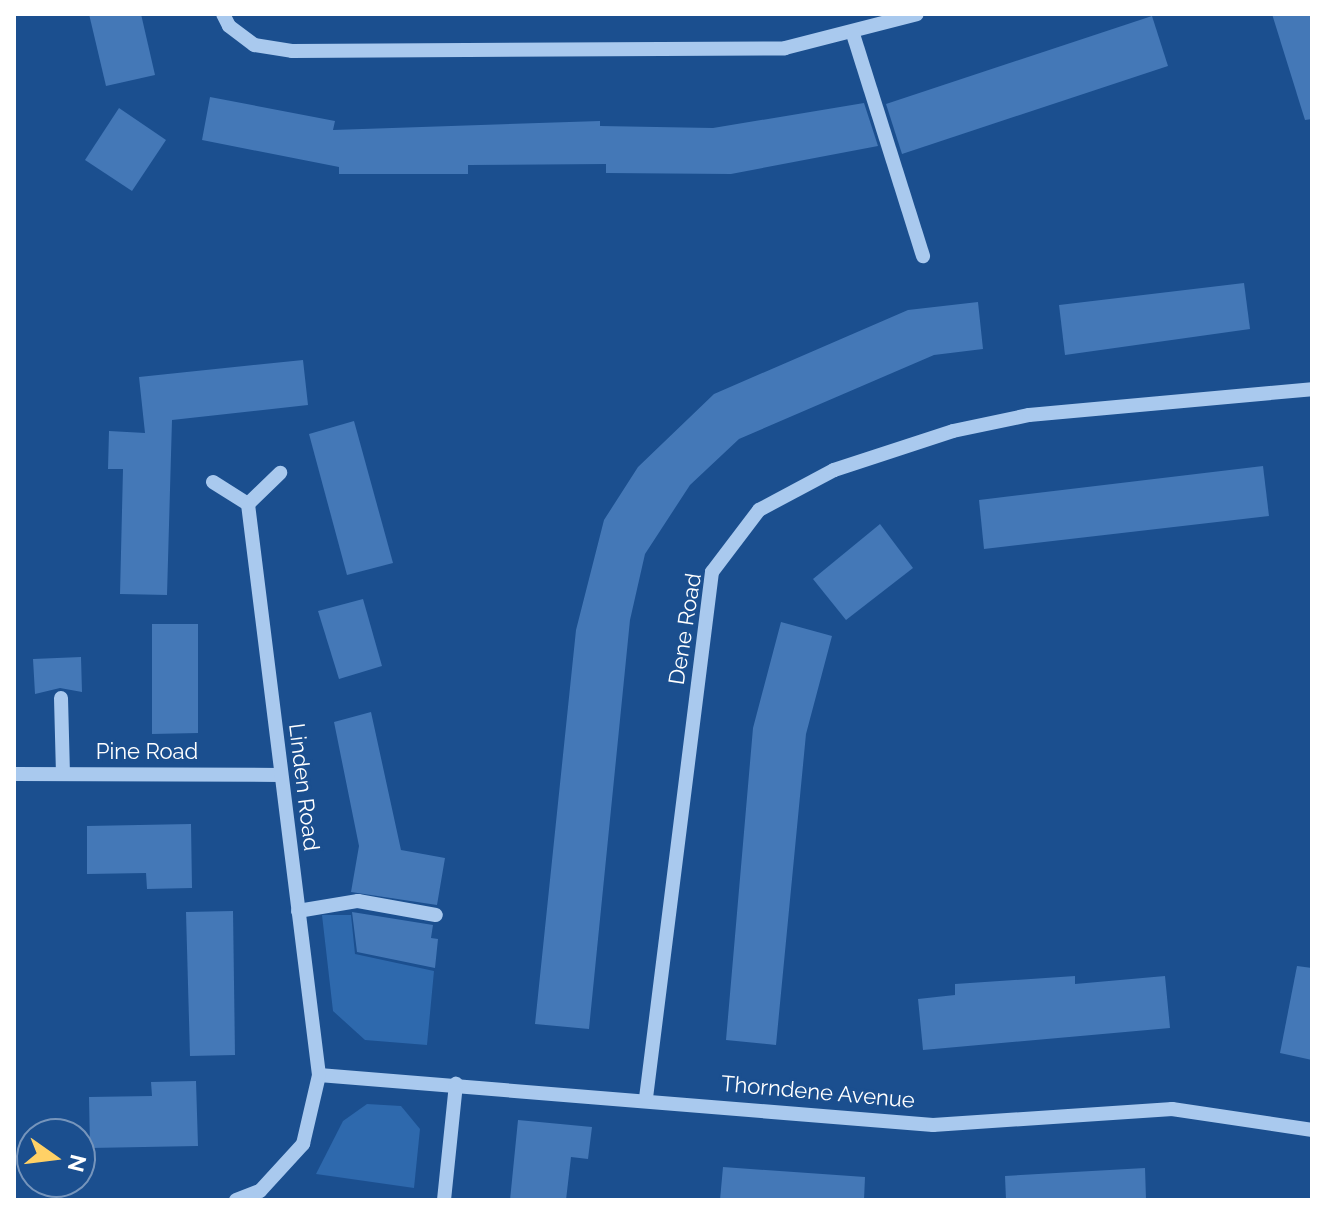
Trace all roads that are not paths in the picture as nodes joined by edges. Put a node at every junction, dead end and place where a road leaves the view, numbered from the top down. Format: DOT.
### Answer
graph roads {
  1 [pos="223,14"];
  2 [pos="917,14"];
  3 [pos="853,34"];
  4 [pos="923,256"];
  5 [pos="1312,389"];
  6 [pos="280,473"];
  7 [pos="213,482"];
  8 [pos="248,504"];
  9 [pos="61,698"];
  10 [pos="14,774"];
  11 [pos="63,774"];
  12 [pos="280,775"];
  13 [pos="298,911"];
  14 [pos="436,915"];
  15 [pos="319,1075"];
  16 [pos="456,1084"];
  17 [pos="646,1098"];
  18 [pos="1312,1130"];
  19 [pos="236,1200"];
  20 [pos="444,1200"];
  1 -- 3 [label="street"];
  2 -- 3 [label="street"];
  3 -- 4 [label="street"];
  5 -- 17 [label="street, Dene Road"];
  6 -- 8 [label="street"];
  7 -- 8 [label="street"];
  8 -- 12 [label="street, Linden Road"];
  9 -- 11 [label="street"];
  10 -- 11 [label="street, Pine Road"];
  11 -- 12 [label="street, Pine Road"];
  12 -- 13 [label="street, Linden Road"];
  13 -- 14 [label="street"];
  13 -- 15 [label="street, Linden Road"];
  15 -- 16 [label="street, Thorndene Avenue"];
  15 -- 19 [label="street"];
  16 -- 17 [label="street, Thorndene Avenue"];
  16 -- 20 [label="street"];
  17 -- 18 [label="street, Thorndene Avenue"];
}
